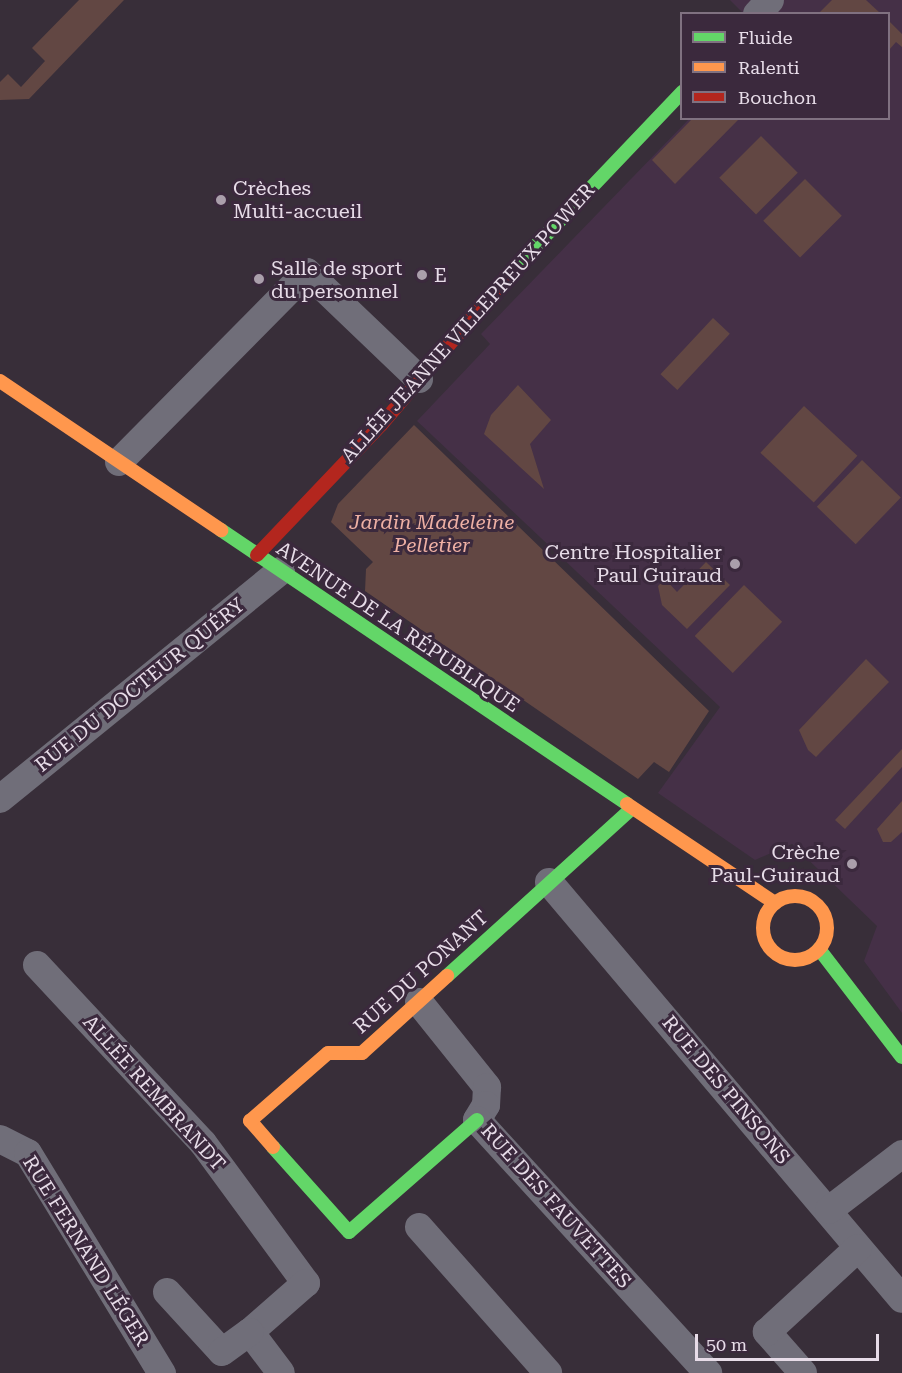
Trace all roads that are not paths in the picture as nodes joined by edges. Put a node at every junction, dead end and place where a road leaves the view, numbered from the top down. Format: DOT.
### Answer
graph roads {
  1 [pos="770,0"];
  2 [pos="759,12"];
  3 [pos="680,93"];
  4 [pos="419,379"];
  5 [pos="0,381"];
  6 [pos="119,462"];
  7 [pos="257,555"];
  8 [pos="280,571"];
  9 [pos="0,799"];
  10 [pos="632,808"];
  11 [pos="549,882"];
  12 [pos="775,903"];
  13 [pos="819,949"];
  14 [pos="37,965"];
  15 [pos="419,1002"];
  16 [pos="902,1057"];
  17 [pos="477,1120"];
  18 [pos="0,1139"];
  19 [pos="902,1154"];
  20 [pos="828,1210"];
  21 [pos="419,1227"];
  22 [pos="858,1248"];
  23 [pos="167,1292"];
  24 [pos="902,1299"];
  25 [pos="250,1332"];
  26 [pos="162,1373"];
  27 [pos="281,1373"];
  28 [pos="548,1373"];
  29 [pos="708,1373"];
  30 [pos="803,1373"];
  1 -- 2 [label="street"];
  3 -- 4 [label="street, ALLÉE JEANNE VILLEPREUX POWER"];
  4 -- 6 [label="street"];
  4 -- 7 [label="street, ALLÉE JEANNE VILLEPREUX POWER"];
  5 -- 6 [label="street, AVENUE DE LA RÉPUBLIQUE"];
  6 -- 7 [label="street, AVENUE DE LA RÉPUBLIQUE"];
  7 -- 8 [label="street, AVENUE DE LA RÉPUBLIQUE"];
  8 -- 9 [label="street, RUE DU DOCTEUR QUÉRY"];
  8 -- 10 [label="street, AVENUE DE LA RÉPUBLIQUE"];
  10 -- 11 [label="street, RUE DU PONANT"];
  10 -- 12 [label="street, AVENUE DE LA RÉPUBLIQUE"];
  11 -- 15 [label="street, RUE DU PONANT"];
  11 -- 20 [label="street, RUE DES PINSONS"];
  12 -- 13 [label="street"];
  12 -- 13 [label="street"];
  13 -- 16 [label="street"];
  14 -- 25 [label="street, ALLÉE REMBRANDT"];
  15 -- 17 [label="street, RUE DES FAUVETTES"];
  15 -- 17 [label="street, RUE DU PONANT"];
  17 -- 29 [label="street, RUE DES FAUVETTES"];
  18 -- 26 [label="street, RUE FERNAND LÉGER"];
  19 -- 20 [label="street"];
  20 -- 22 [label="street, RUE DES PINSONS"];
  21 -- 28 [label="street"];
  22 -- 24 [label="street, RUE DES PINSONS"];
  22 -- 30 [label="street"];
  23 -- 25 [label="street, ALLÉE REMBRANDT"];
  25 -- 27 [label="street"];
}
